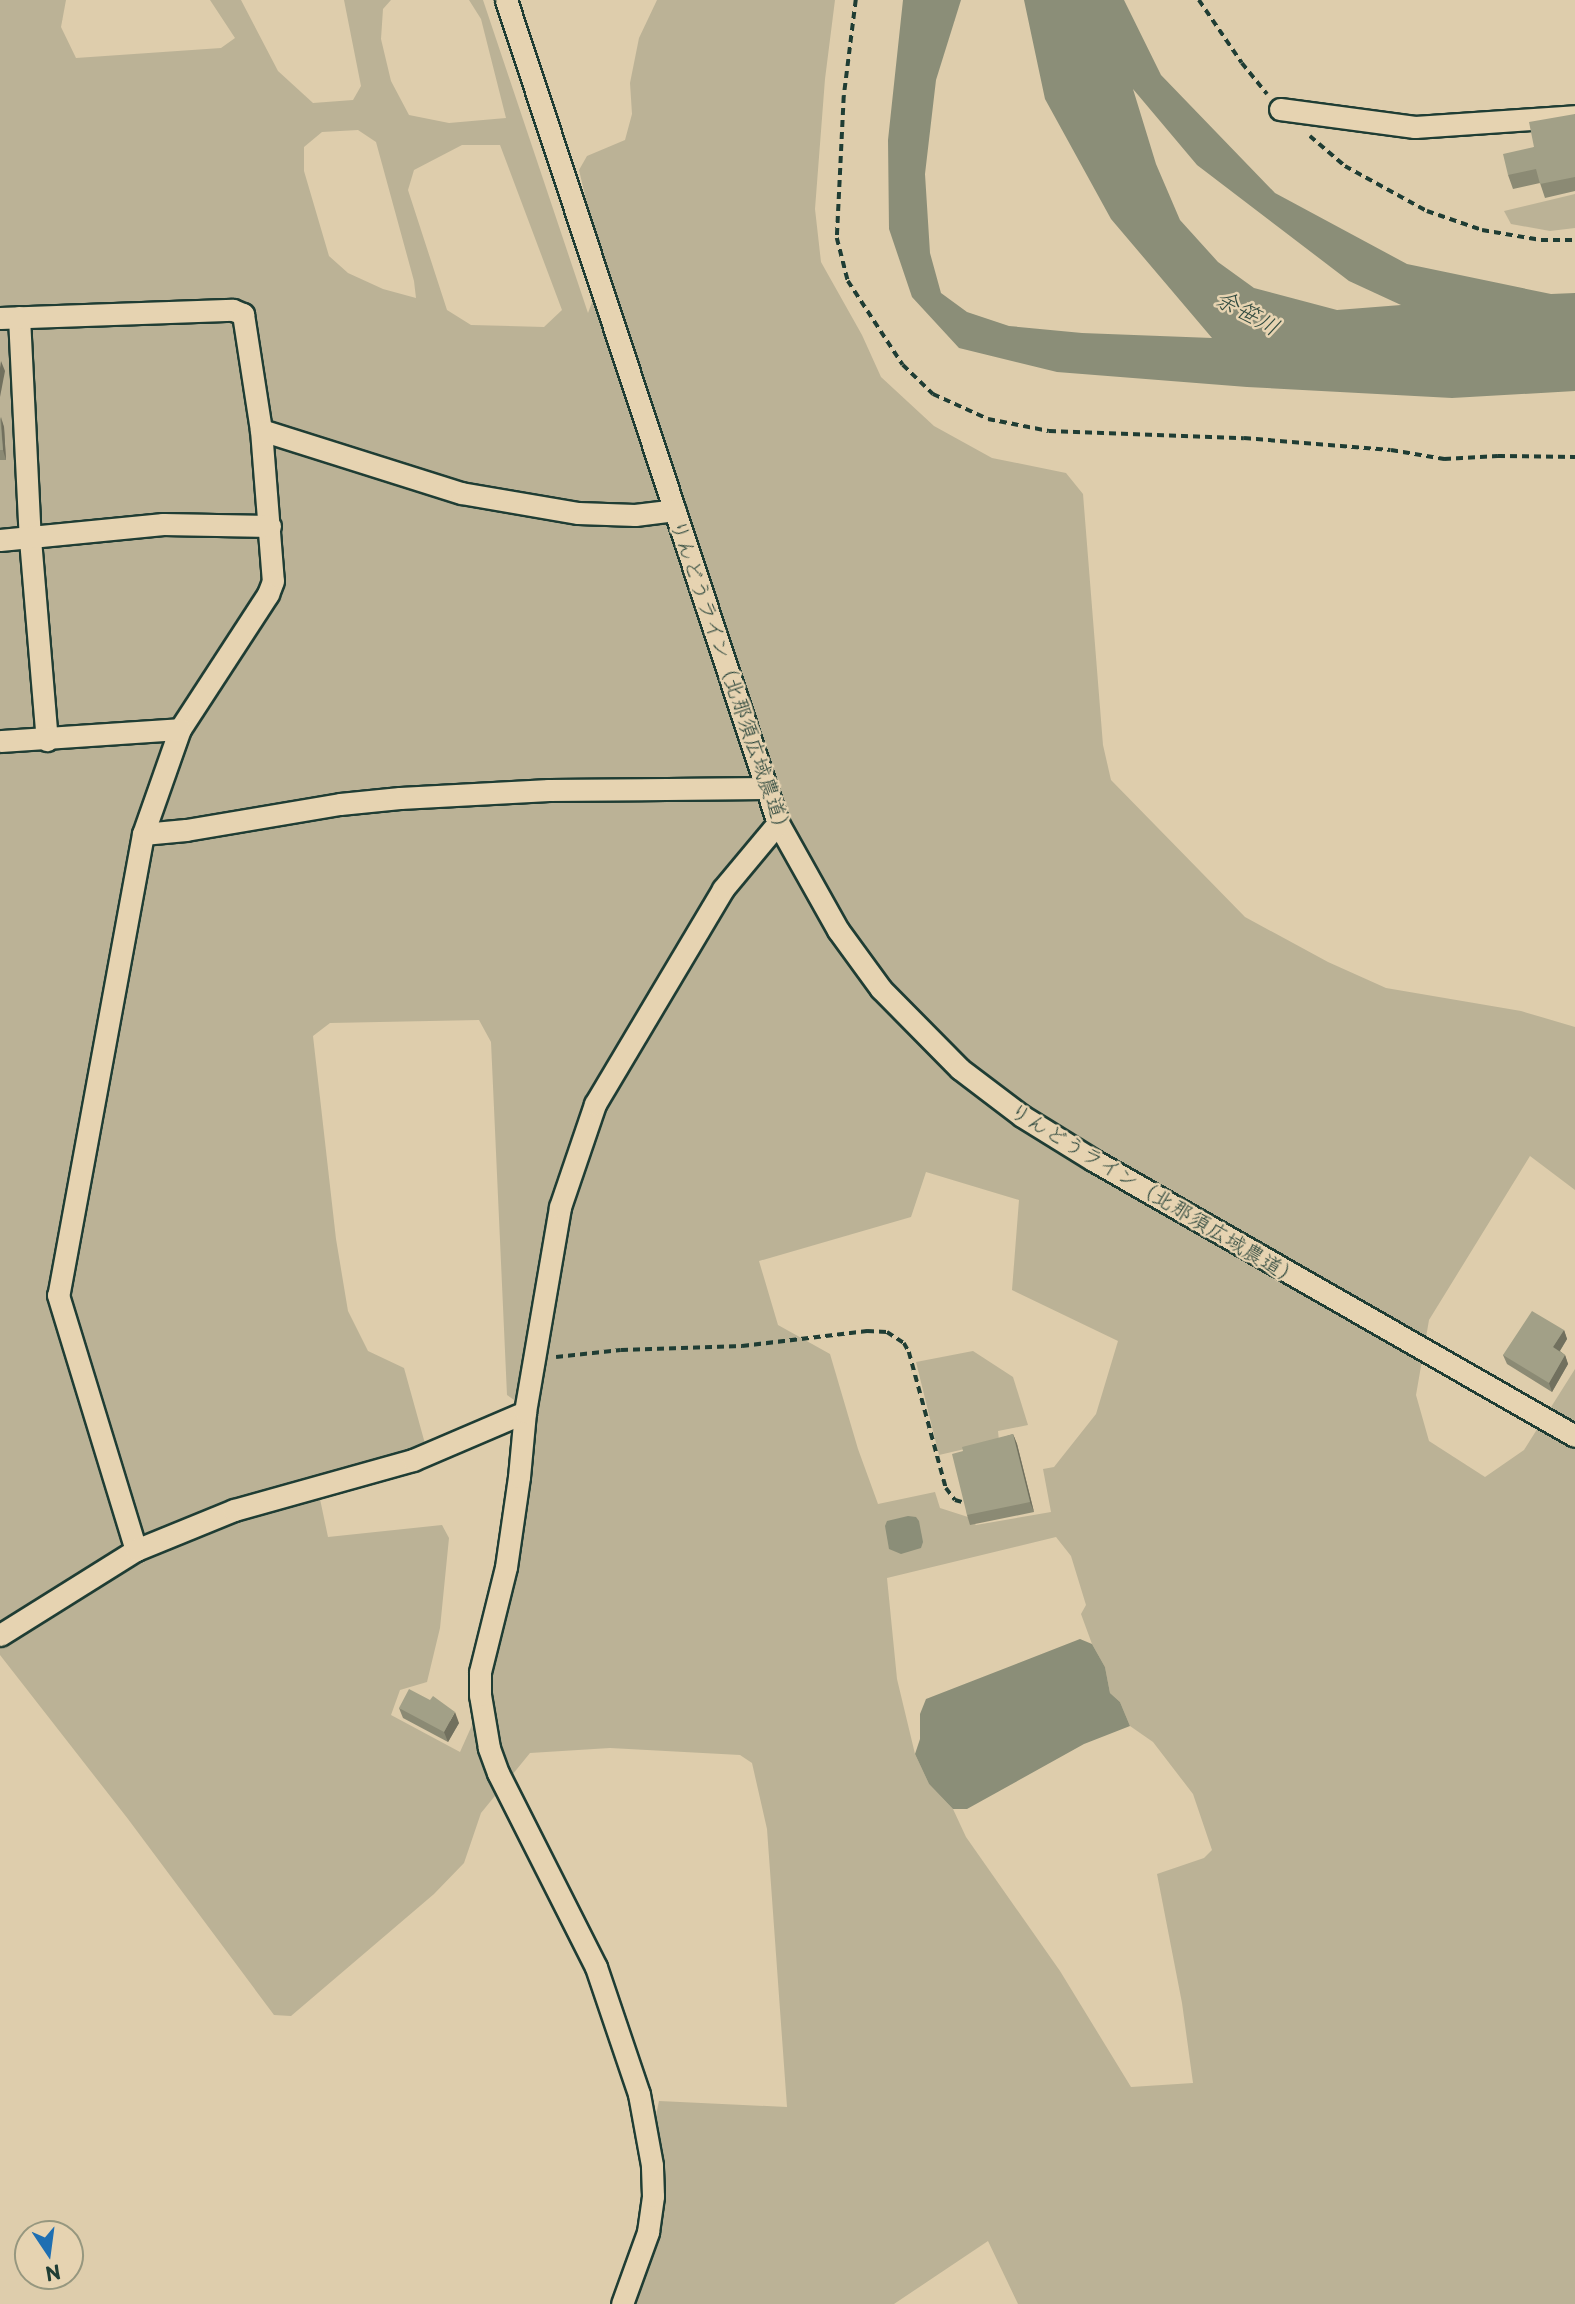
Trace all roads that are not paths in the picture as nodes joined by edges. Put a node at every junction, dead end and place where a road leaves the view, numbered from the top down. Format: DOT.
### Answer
graph roads {
  1 [pos="506,0"];
  2 [pos="1280,108"];
  3 [pos="1575,116"];
  4 [pos="10,317"];
  5 [pos="261,430"];
  6 [pos="675,510"];
  7 [pos="270,526"];
  8 [pos="30,539"];
  9 [pos="0,540"];
  10 [pos="180,729"];
  11 [pos="47,740"];
  12 [pos="0,741"];
  13 [pos="767,788"];
  14 [pos="778,823"];
  15 [pos="143,834"];
  16 [pos="525,1412"];
  17 [pos="1575,1436"];
  18 [pos="136,1550"];
  19 [pos="0,1635"];
  20 [pos="622,2304"];
  1 -- 6 [label="street, りんどうライン（北那須広域農道）"];
  2 -- 3 [label="street"];
  4 -- 5 [label="street"];
  4 -- 8 [label="street"];
  5 -- 6 [label="street"];
  5 -- 7 [label="street"];
  6 -- 13 [label="street, りんどうライン（北那須広域農道）"];
  7 -- 8 [label="street"];
  7 -- 10 [label="street"];
  8 -- 9 [label="street"];
  8 -- 11 [label="street"];
  10 -- 11 [label="street"];
  10 -- 15 [label="street"];
  11 -- 12 [label="street"];
  13 -- 14 [label="street, りんどうライン（北那須広域農道）"];
  13 -- 15 [label="street"];
  14 -- 16 [label="street"];
  14 -- 17 [label="street, りんどうライン（北那須広域農道）"];
  15 -- 18 [label="street"];
  16 -- 18 [label="street"];
  16 -- 20 [label="street"];
  18 -- 19 [label="street"];
}
